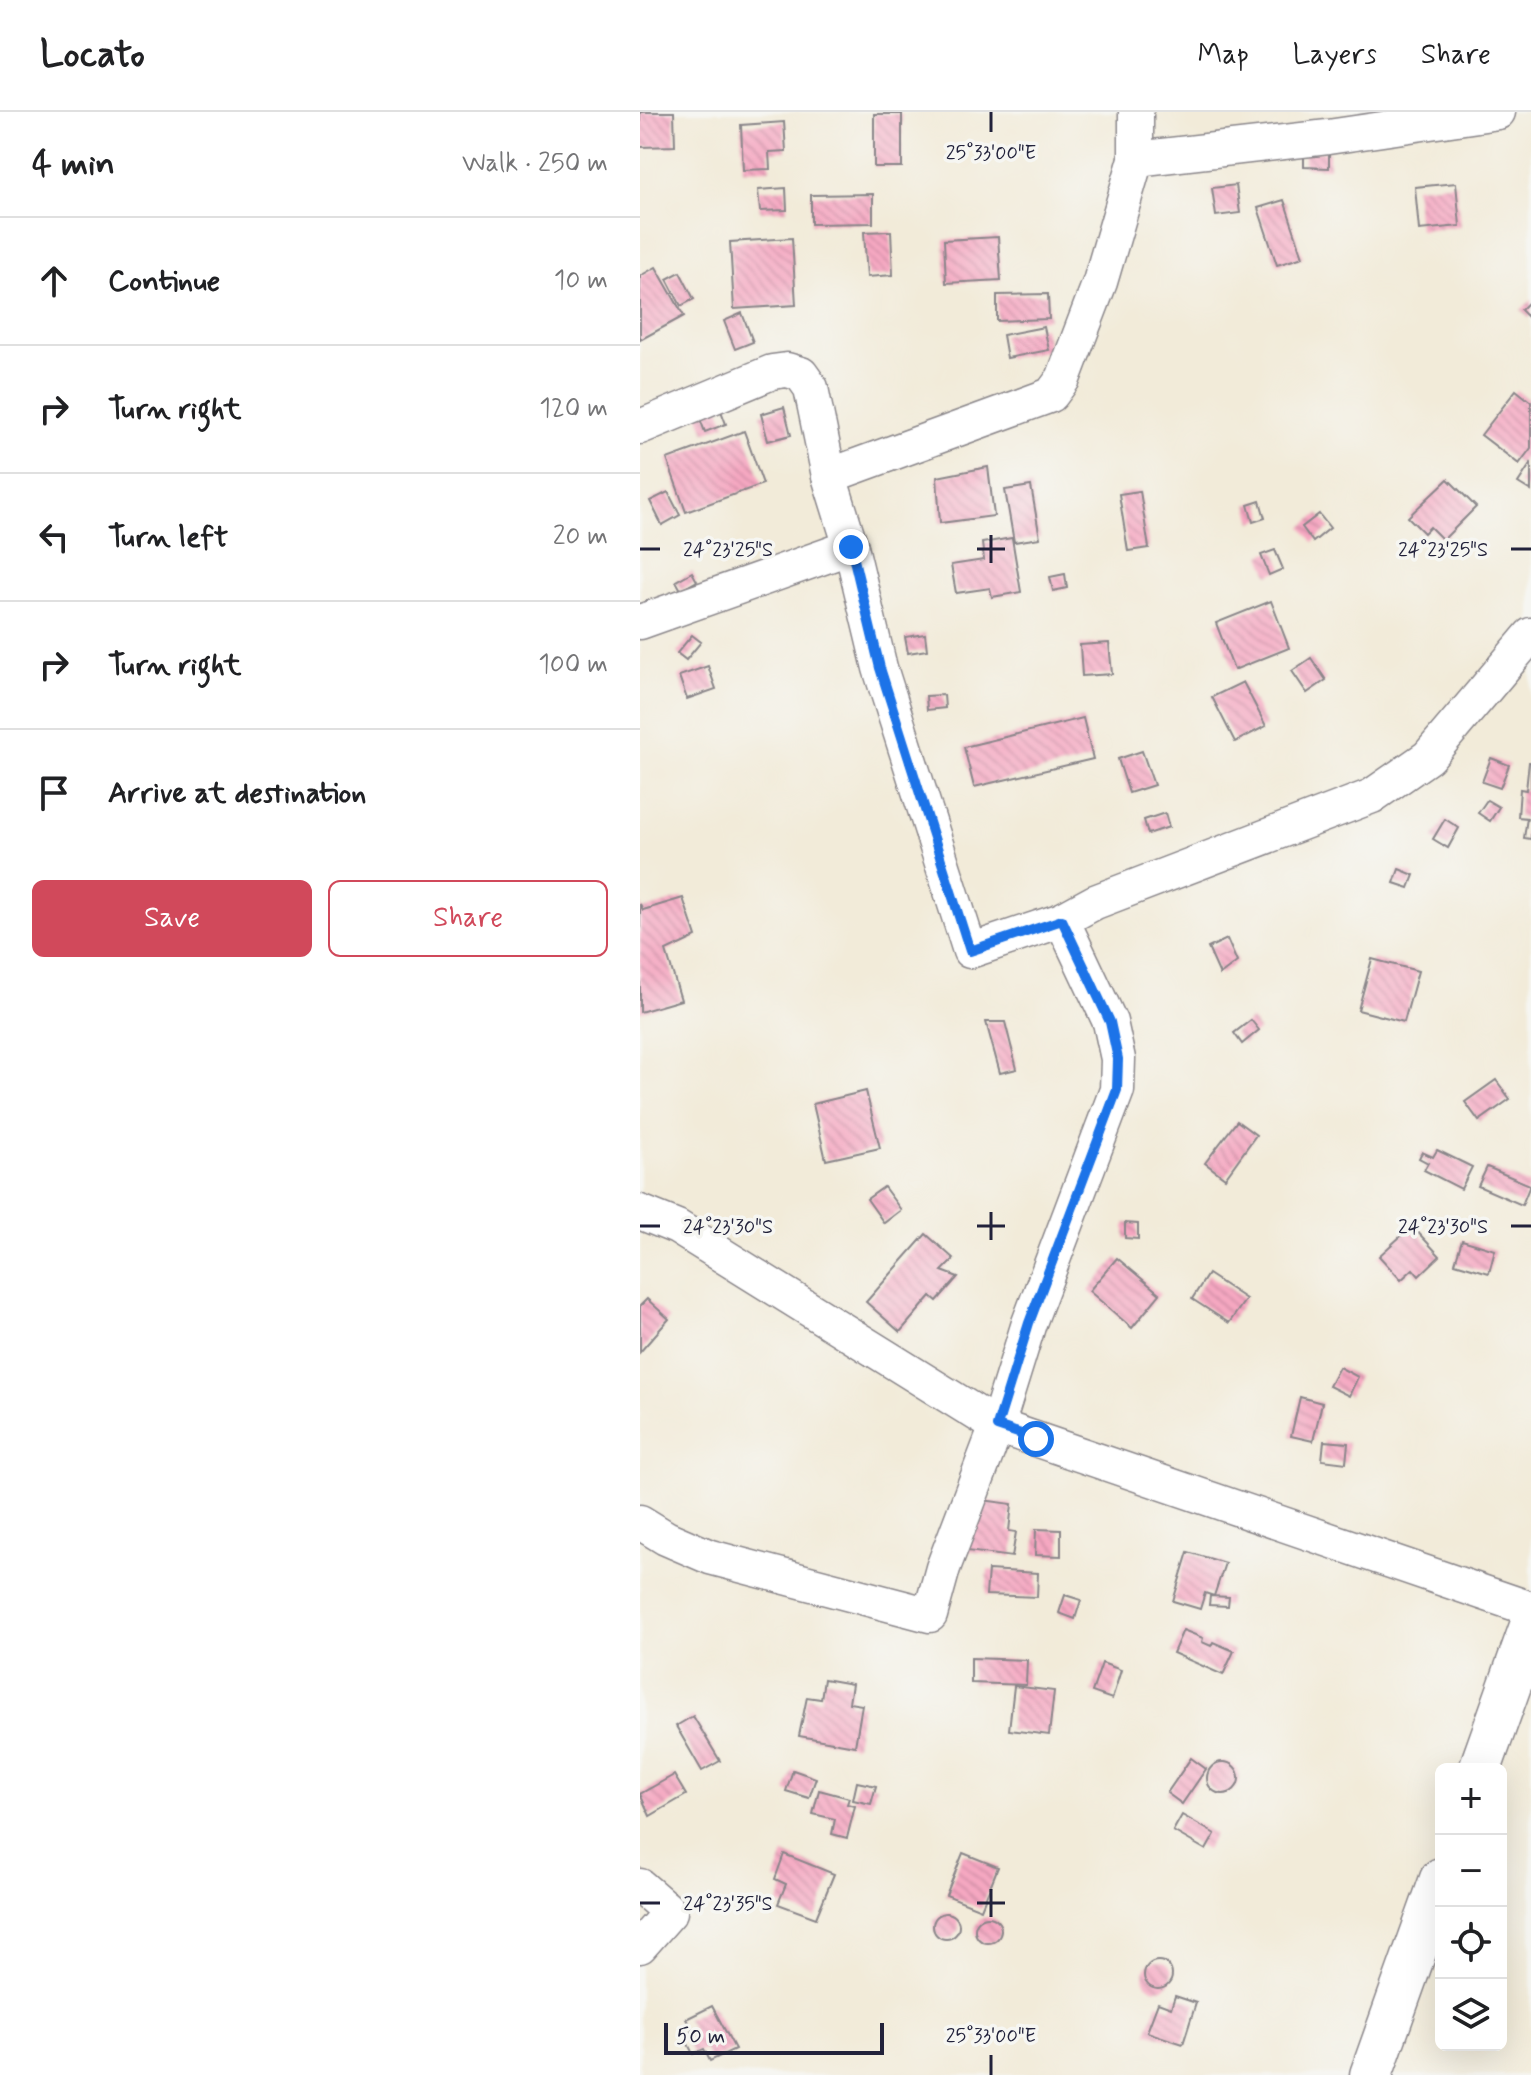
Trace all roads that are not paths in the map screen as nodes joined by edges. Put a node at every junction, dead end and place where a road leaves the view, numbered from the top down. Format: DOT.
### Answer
graph roads {
  1 [pos="1136,112"];
  2 [pos="1498,112"];
  3 [pos="1136,159"];
  4 [pos="640,427"];
  5 [pos="829,476"];
  6 [pos="851,547"];
  7 [pos="640,622"];
  8 [pos="1531,635"];
  9 [pos="1062,920"];
  10 [pos="640,1212"];
  11 [pos="997,1426"];
  12 [pos="640,1522"];
  13 [pos="1531,1609"];
  14 [pos="1531,1626"];
  15 [pos="1482,1763"];
  16 [pos="640,1886"];
  17 [pos="1435,1896"];
  18 [pos="640,1946"];
  19 [pos="1371,2075"];
  1 -- 3 [label="street"];
  2 -- 3 [label="street"];
  3 -- 5 [label="street"];
  4 -- 5 [label="street"];
  5 -- 6 [label="street"];
  6 -- 7 [label="street"];
  6 -- 9 [label="street"];
  8 -- 9 [label="street"];
  9 -- 11 [label="street"];
  10 -- 11 [label="street"];
  11 -- 12 [label="street"];
  11 -- 13 [label="street"];
  14 -- 15 [label="main road"];
  16 -- 18 [label="street"];
  17 -- 19 [label="main road"];
}
